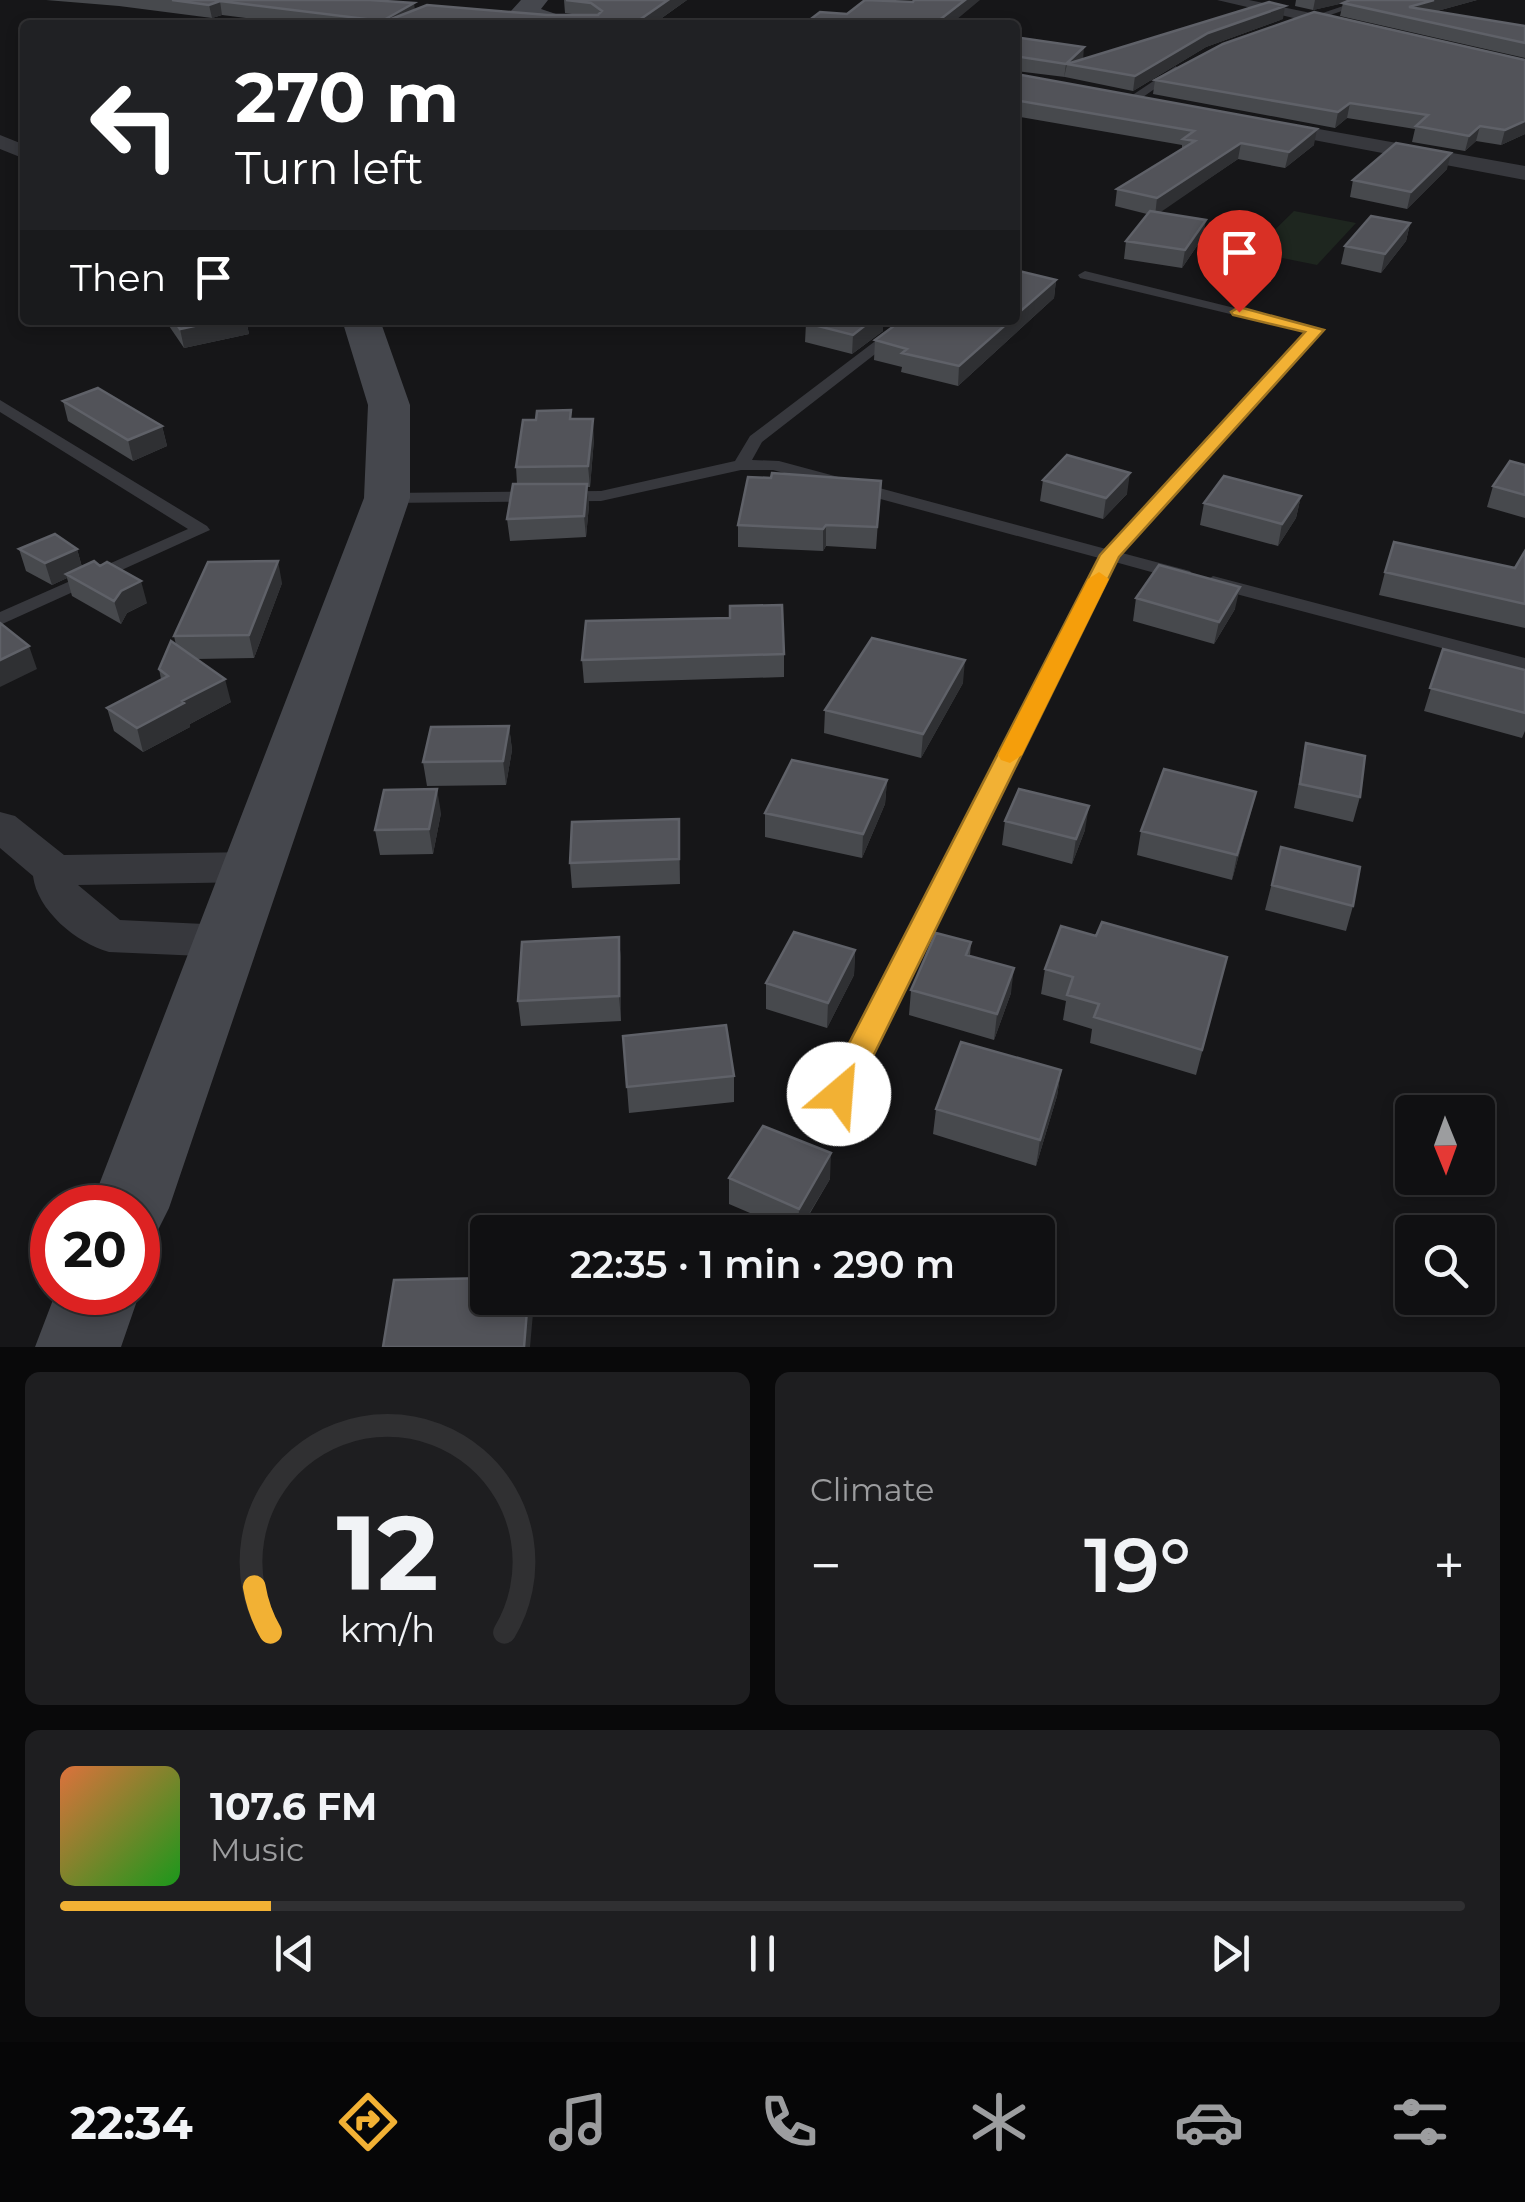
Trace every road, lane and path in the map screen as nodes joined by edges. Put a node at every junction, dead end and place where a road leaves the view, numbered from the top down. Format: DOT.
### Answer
graph roads {
  1 [pos="1224,0"];
  2 [pos="1370,0"];
  3 [pos="496,14"];
  4 [pos="547,16"];
  5 [pos="1314,18"];
  6 [pos="1280,29"];
  7 [pos="1368,30"];
  8 [pos="1196,60"];
  9 [pos="1122,99"];
  10 [pos="1172,108"];
  11 [pos="1250,122"];
  12 [pos="1525,173"];
  13 [pos="1086,275"];
  14 [pos="363,325"];
  15 [pos="905,325"];
  16 [pos="0,405"];
  17 [pos="742,465"];
  18 [pos="387,498"];
  19 [pos="1110,555"];
  20 [pos="0,620"];
  21 [pos="1525,664"];
  22 [pos="0,826"];
  23 [pos="252,866"];
  24 [pos="54,870"];
  25 [pos="225,941"];
  26 [pos="822,1128"];
  27 [pos="137,1185"];
  28 [pos="90,1315"];
  29 [pos="78,1347"];
  1 -- 5 [label="street"];
  2 -- 5 [label="lane"];
  3 -- 4 [label="street"];
  5 -- 6 [label="lane"];
  5 -- 7 [label="street"];
  8 -- 9 [label="lane"];
  9 -- 10 [label="street"];
  11 -- 12 [label="street"];
  13 -- 19 [label="lane"];
  14 -- 18 [label="street"];
  15 -- 17 [label="lane"];
  16 -- 20 [label="lane"];
  17 -- 18 [label="lane"];
  17 -- 19 [label="lane"];
  18 -- 23 [label="street"];
  19 -- 21 [label="lane"];
  19 -- 26 [label="lane"];
  22 -- 24 [label="street"];
  23 -- 24 [label="street"];
  23 -- 25 [label="street"];
  24 -- 25 [label="street"];
  25 -- 27 [label="street"];
  28 -- 29 [label="street"];
}
